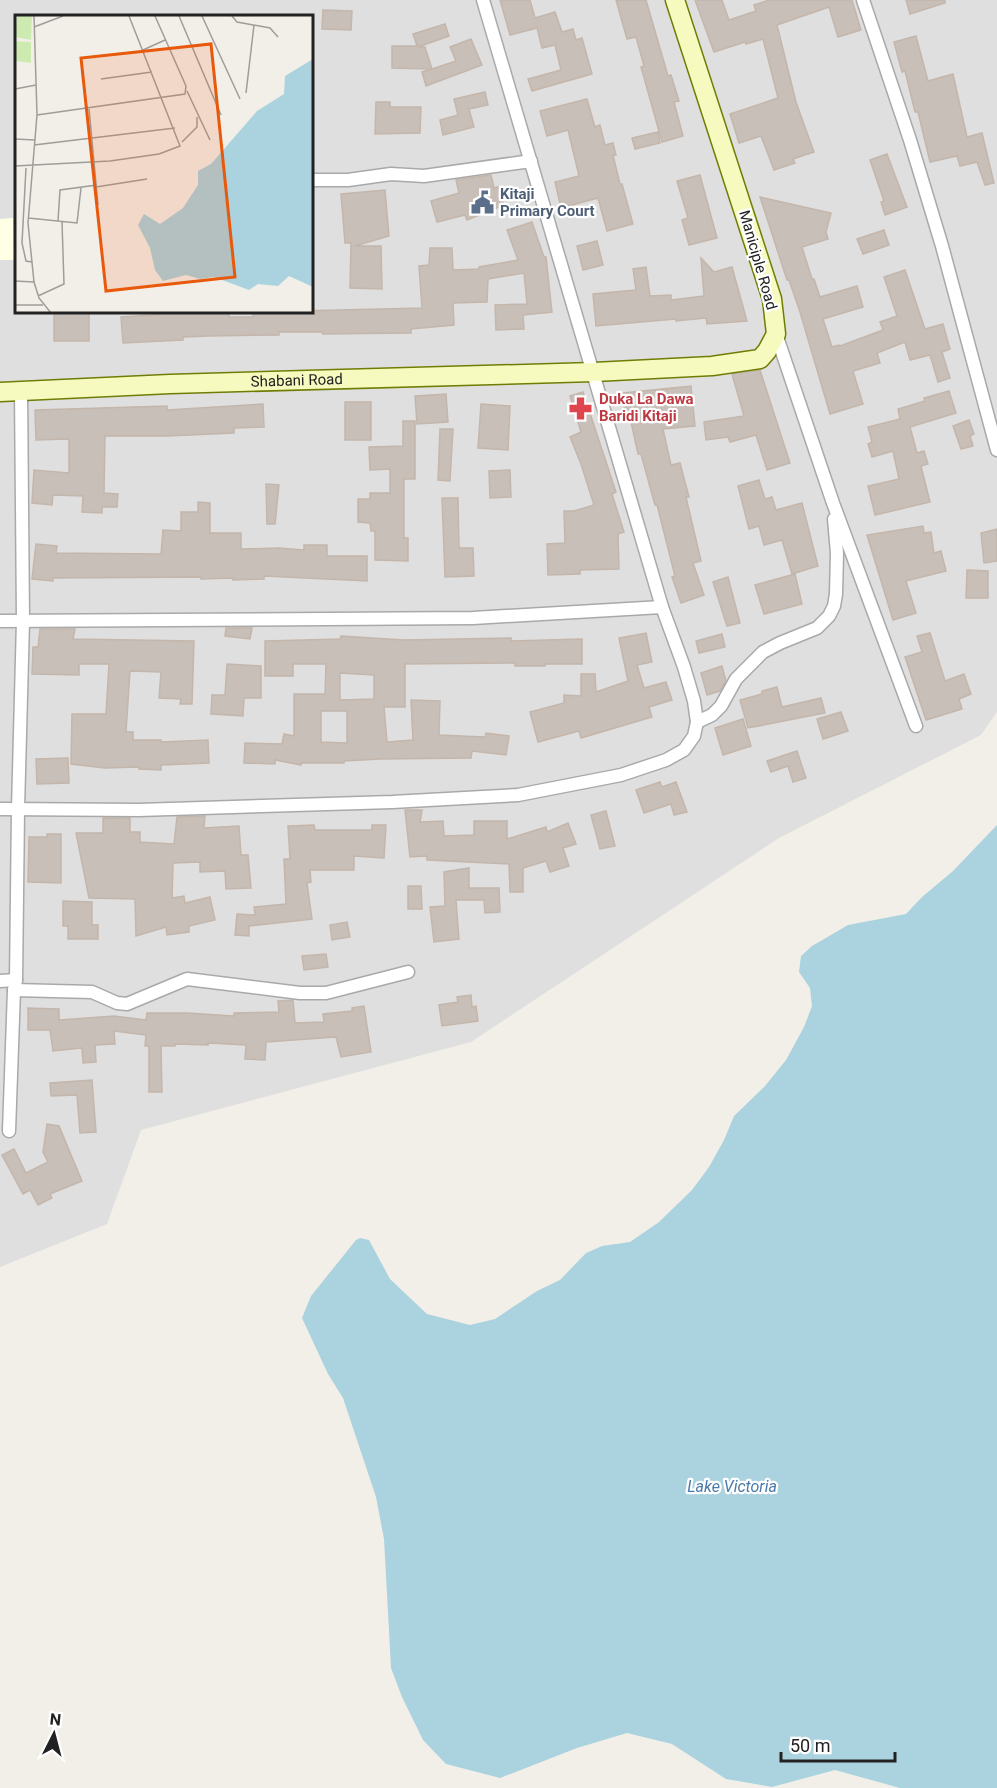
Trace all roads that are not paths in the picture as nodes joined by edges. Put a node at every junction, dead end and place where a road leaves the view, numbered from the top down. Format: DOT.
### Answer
graph roads {
  1 [pos="483,0"];
  2 [pos="675,0"];
  3 [pos="863,0"];
  4 [pos="531,160"];
  5 [pos="314,180"];
  6 [pos="776,334"];
  7 [pos="594,372"];
  8 [pos="21,391"];
  9 [pos="0,392"];
  10 [pos="997,450"];
  11 [pos="833,503"];
  12 [pos="662,607"];
  13 [pos="0,621"];
  14 [pos="23,621"];
  15 [pos="697,722"];
  16 [pos="916,726"];
  17 [pos="0,809"];
  18 [pos="18,809"];
  19 [pos="408,972"];
  20 [pos="0,981"];
  21 [pos="15,985"];
  22 [pos="9,1131"];
  1 -- 4 [label="street"];
  2 -- 6 [label="street, Maniciple Road"];
  3 -- 10 [label="street"];
  4 -- 5 [label="street"];
  4 -- 7 [label="street"];
  6 -- 7 [label="street"];
  6 -- 11 [label="street"];
  7 -- 8 [label="street, Shabani Road"];
  7 -- 12 [label="street"];
  8 -- 9 [label="street, Shabani Road"];
  8 -- 14 [label="street"];
  11 -- 15 [label="street"];
  11 -- 16 [label="street"];
  12 -- 14 [label="street"];
  12 -- 15 [label="street"];
  13 -- 14 [label="street"];
  14 -- 18 [label="street"];
  15 -- 18 [label="street"];
  17 -- 18 [label="street"];
  18 -- 21 [label="street"];
  19 -- 21 [label="street"];
  20 -- 21 [label="street"];
  21 -- 22 [label="street"];
}
